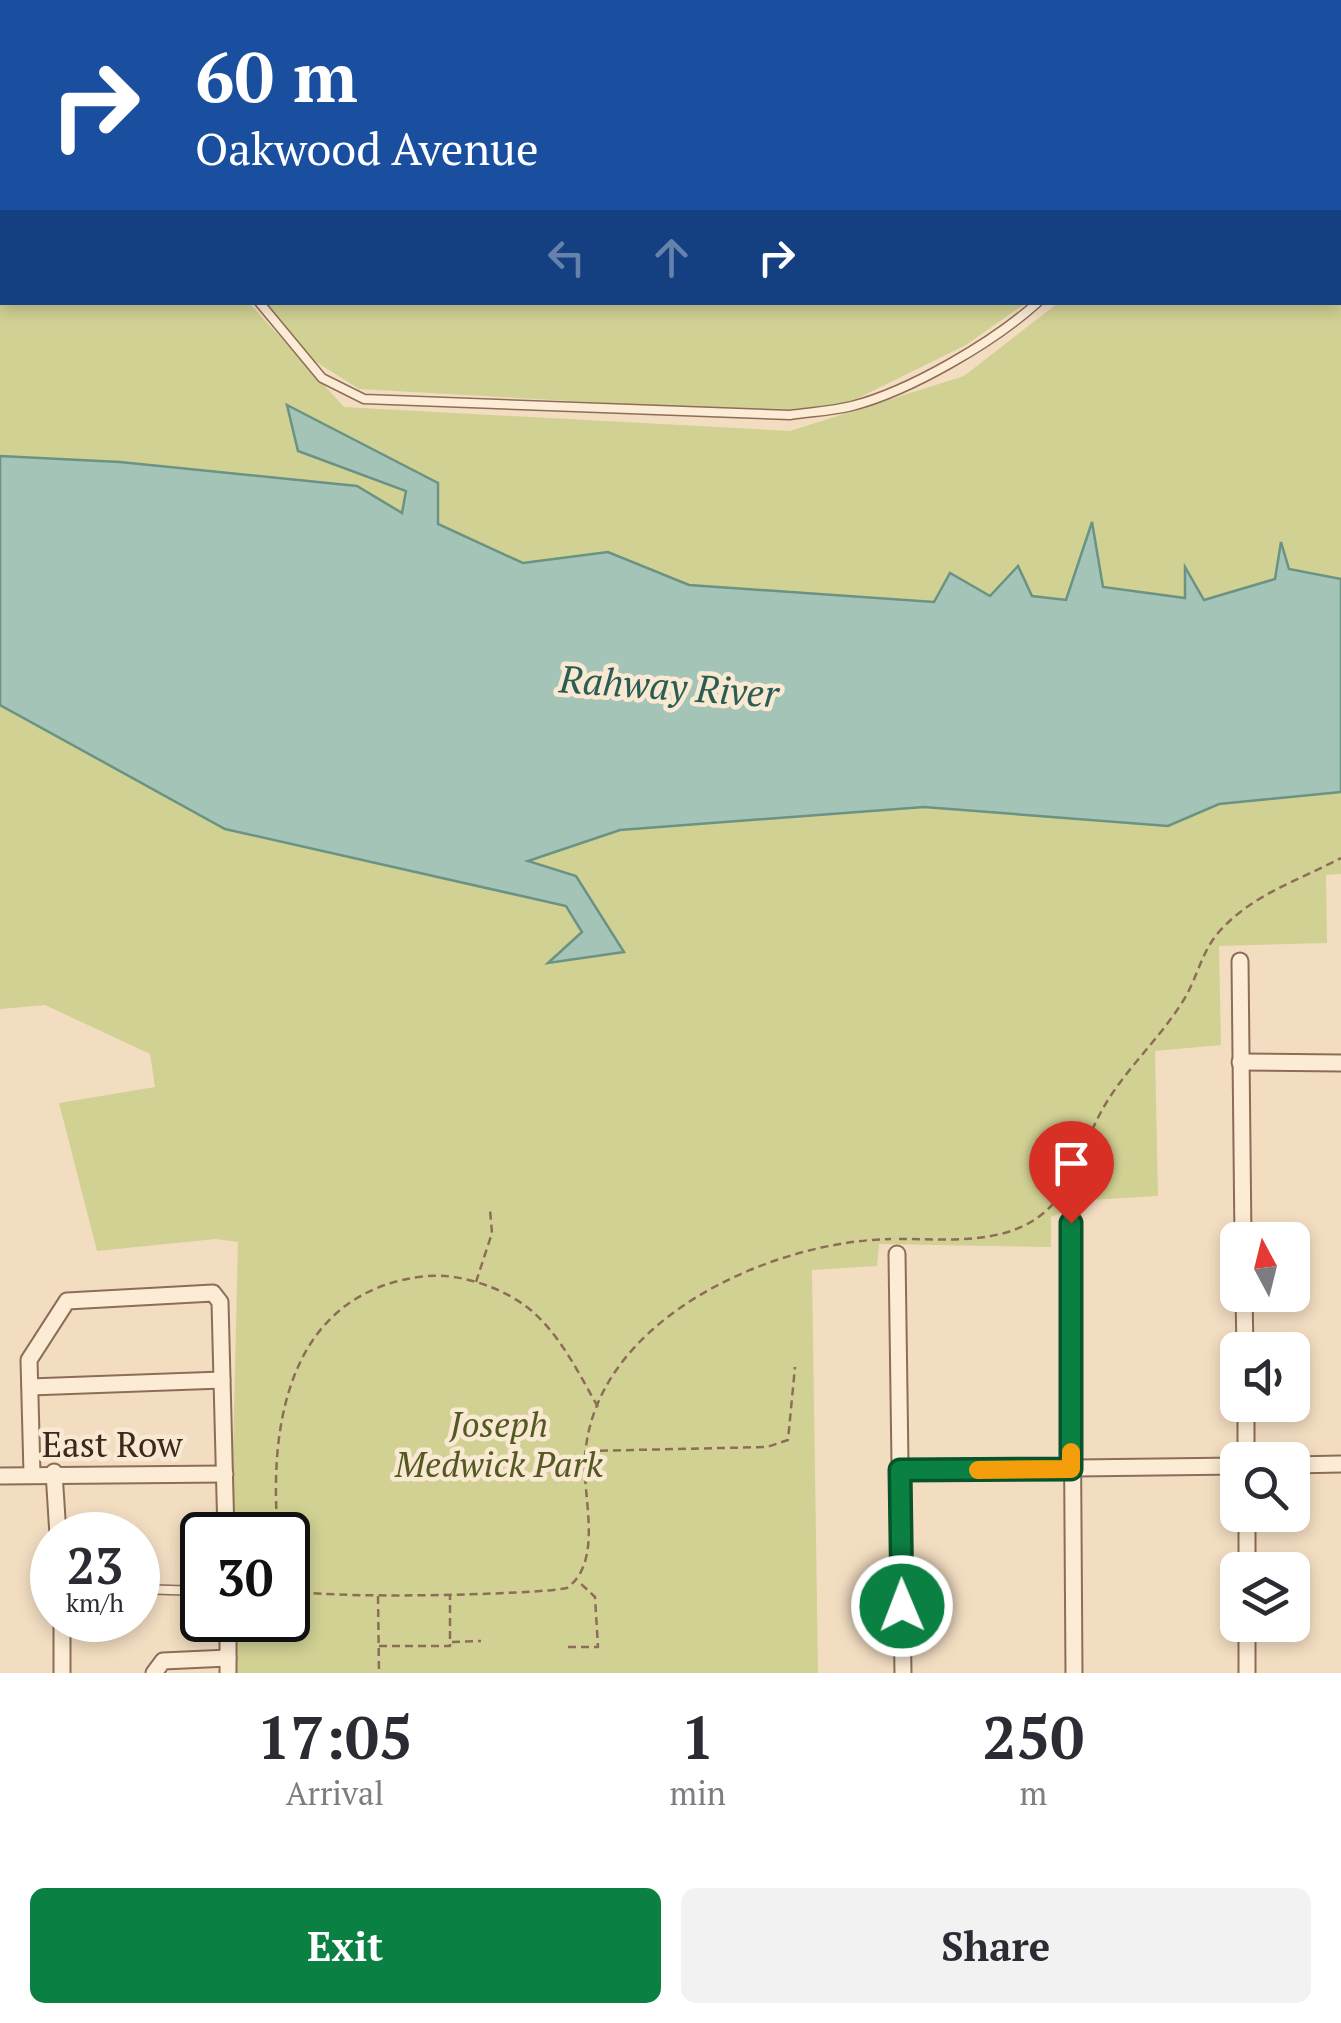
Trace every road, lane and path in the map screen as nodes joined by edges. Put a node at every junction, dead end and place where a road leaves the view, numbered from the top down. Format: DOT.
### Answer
graph roads {
  1 [pos="261,305"];
  2 [pos="1035,305"];
  3 [pos="1341,858"];
  4 [pos="1240,960"];
  5 [pos="1240,1062"];
  6 [pos="1341,1064"];
  7 [pos="490,1210"];
  8 [pos="1243,1222"];
  9 [pos="1071,1223"];
  10 [pos="897,1254"];
  11 [pos="476,1283"];
  12 [pos="795,1368"];
  13 [pos="222,1380"];
  14 [pos="30,1387"];
  15 [pos="599,1408"];
  16 [pos="586,1451"];
  17 [pos="1341,1464"];
  18 [pos="1310,1465"];
  19 [pos="1220,1466"];
  20 [pos="1071,1469"];
  21 [pos="900,1470"];
  22 [pos="54,1472"];
  23 [pos="32,1474"];
  24 [pos="225,1474"];
  25 [pos="0,1476"];
  26 [pos="57,1512"];
  27 [pos="226,1512"];
  28 [pos="278,1512"];
  29 [pos="577,1580"];
  30 [pos="450,1593"];
  31 [pos="310,1594"];
  32 [pos="378,1594"];
  33 [pos="480,1641"];
  34 [pos="62,1642"];
  35 [pos="450,1642"];
  36 [pos="1247,1642"];
  37 [pos="378,1646"];
  38 [pos="568,1648"];
  39 [pos="228,1666"];
  40 [pos="62,1673"];
  41 [pos="154,1673"];
  42 [pos="379,1673"];
  43 [pos="903,1673"];
  44 [pos="1074,1673"];
  45 [pos="1248,1673"];
  1 -- 2 [label="lane"];
  3 -- 15 [label="path"];
  4 -- 5 [label="street"];
  5 -- 6 [label="street"];
  5 -- 8 [label="street"];
  7 -- 11 [label="path"];
  9 -- 20 [label="street"];
  10 -- 21 [label="street"];
  11 -- 15 [label="path"];
  11 -- 28 [label="path"];
  12 -- 16 [label="path"];
  13 -- 14 [label="street"];
  13 -- 14 [label="street"];
  13 -- 24 [label="street"];
  14 -- 23 [label="street"];
  15 -- 16 [label="path"];
  16 -- 29 [label="path"];
  17 -- 18 [label="street"];
  19 -- 20 [label="street"];
  20 -- 21 [label="street"];
  20 -- 44 [label="street"];
  21 -- 43 [label="street"];
  22 -- 23 [label="street, East Row"];
  22 -- 24 [label="street, East Row"];
  22 -- 26 [label="street"];
  23 -- 25 [label="street, East Row"];
  24 -- 27 [label="street"];
  29 -- 30 [label="path"];
  29 -- 38 [label="path"];
  30 -- 32 [label="path"];
  30 -- 35 [label="path"];
  31 -- 32 [label="path"];
  32 -- 37 [label="path"];
  33 -- 35 [label="path"];
  34 -- 40 [label="street"];
  35 -- 37 [label="path"];
  36 -- 45 [label="street"];
  37 -- 42 [label="path"];
  39 -- 41 [label="street"];
}
